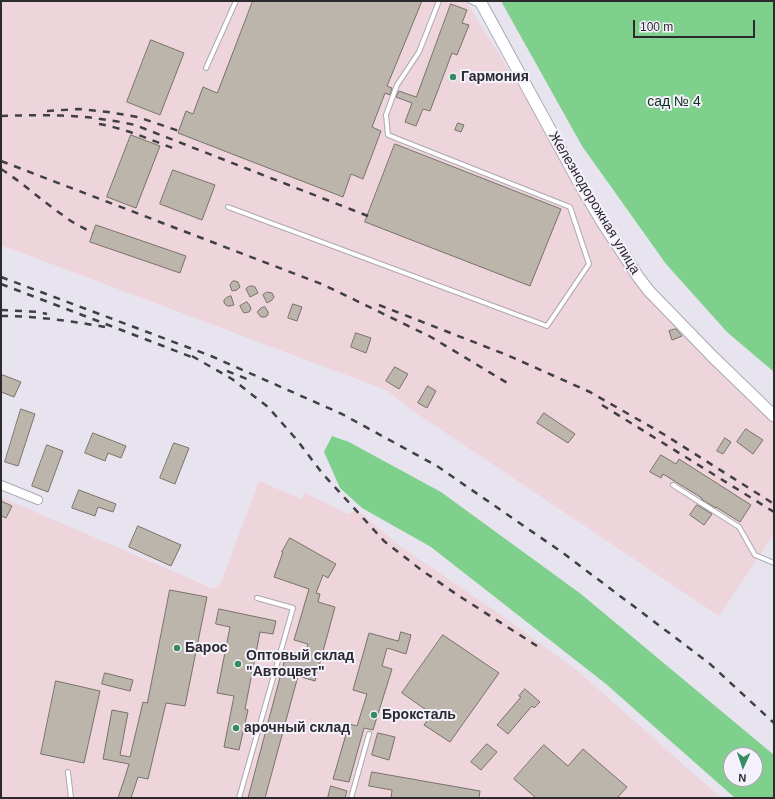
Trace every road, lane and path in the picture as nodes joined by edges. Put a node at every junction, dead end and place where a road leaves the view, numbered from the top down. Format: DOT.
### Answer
graph roads {
  1 [pos="236,1"];
  2 [pos="438,1"];
  3 [pos="470,1"];
  4 [pos="482,4"];
  5 [pos="206,68"];
  6 [pos="228,207"];
  7 [pos="774,416"];
  8 [pos="1,485"];
  9 [pos="673,485"];
  10 [pos="38,500"];
  11 [pos="774,563"];
  12 [pos="257,598"];
  13 [pos="369,734"];
  14 [pos="68,772"];
  15 [pos="71,798"];
  16 [pos="239,798"];
  17 [pos="351,798"];
  1 -- 5 [label="lane"];
  2 -- 6 [label="lane"];
  3 -- 4 [label="lane"];
  4 -- 7 [label="street, Железнодорожная улица"];
  8 -- 10 [label="street"];
  9 -- 11 [label="lane"];
  12 -- 16 [label="lane"];
  13 -- 17 [label="lane"];
  14 -- 15 [label="lane"];
}
